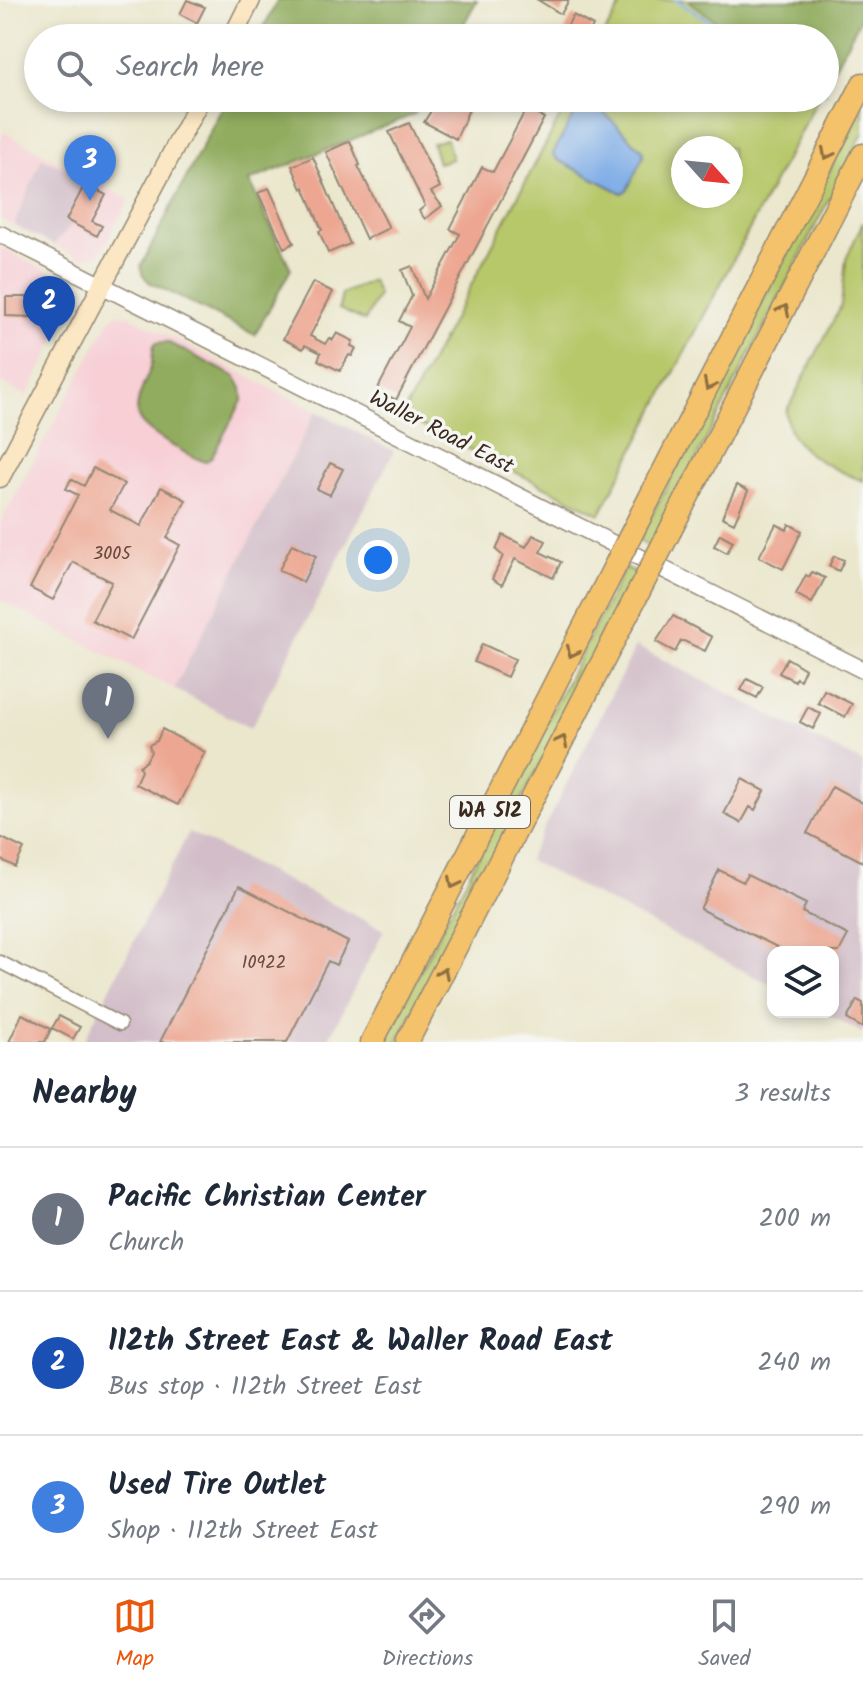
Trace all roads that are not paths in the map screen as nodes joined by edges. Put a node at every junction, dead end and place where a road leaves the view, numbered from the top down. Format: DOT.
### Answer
graph roads {
  1 [pos="251,0"];
  2 [pos="239,24"];
  3 [pos="863,84"];
  4 [pos="194,112"];
  5 [pos="863,155"];
  6 [pos="0,234"];
  7 [pos="102,287"];
  8 [pos="0,478"];
  9 [pos="863,670"];
  10 [pos="0,962"];
  11 [pos="120,1024"];
  12 [pos="372,1042"];
  13 [pos="407,1042"];
  1 -- 2 [label="main road"];
  3 -- 12 [label="highway, WA 512, one-way, bridge"];
  4 -- 7 [label="main road"];
  13 -- 5 [label="highway, WA 512, one-way, bridge"];
  6 -- 7 [label="street, Waller Road East"];
  7 -- 8 [label="main road"];
  7 -- 9 [label="street, Waller Road East"];
  10 -- 11 [label="street"];
}
